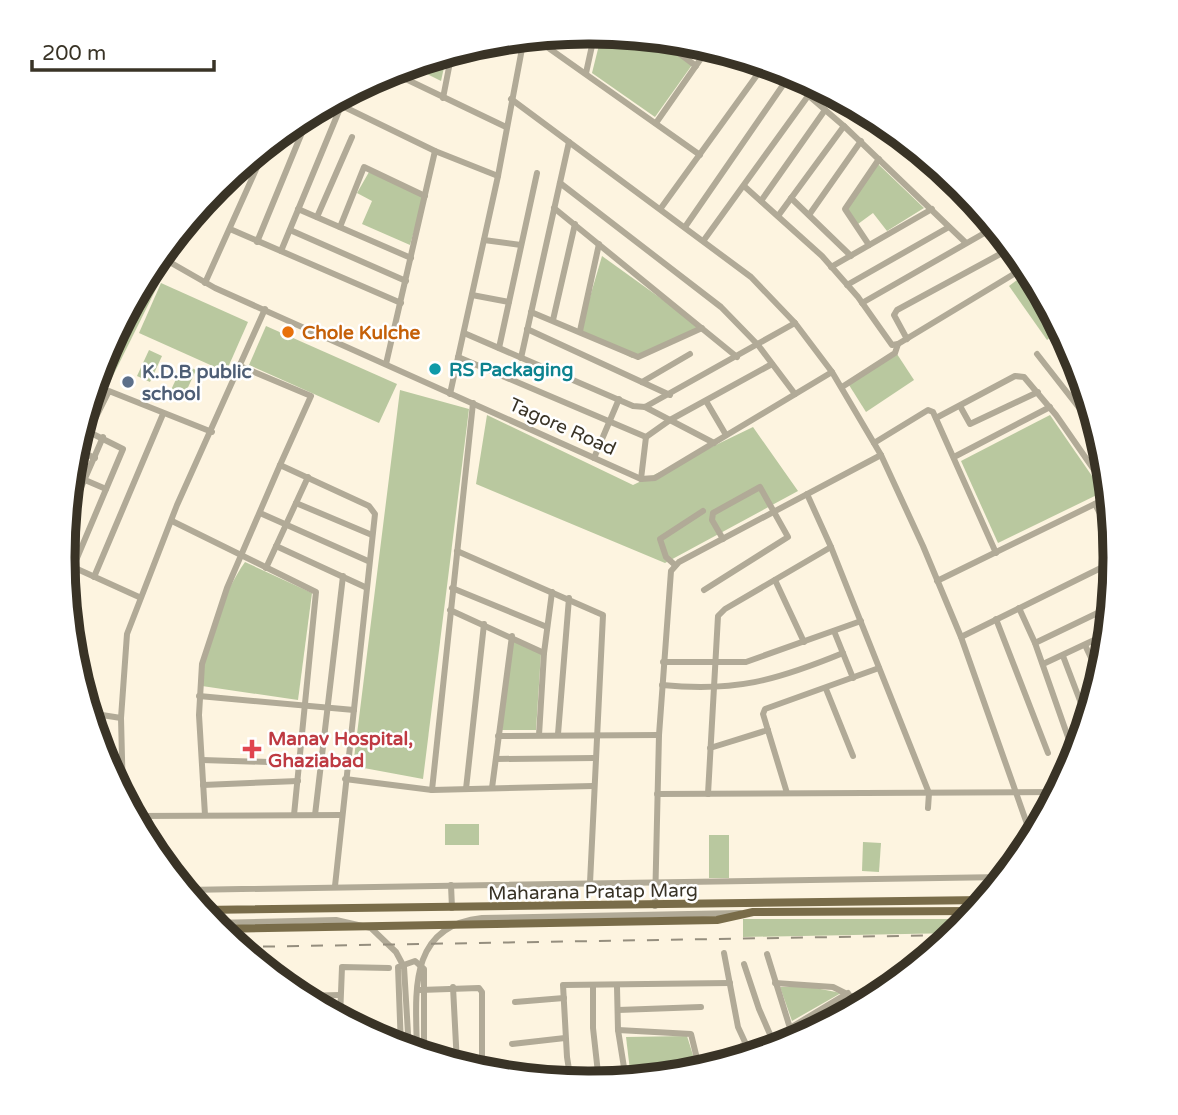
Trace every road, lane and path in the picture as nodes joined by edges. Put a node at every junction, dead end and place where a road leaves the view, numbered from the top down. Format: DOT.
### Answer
graph roads {
  1 [pos="592,44"];
  2 [pos="546,46"];
  3 [pos="522,48"];
  4 [pos="677,52"];
  5 [pos="701,57"];
  6 [pos="450,63"];
  7 [pos="696,66"];
  8 [pos="586,73"];
  9 [pos="759,73"];
  10 [pos="404,78"];
  11 [pos="785,83"];
  12 [pos="808,96"];
  13 [pos="443,98"];
  14 [pos="511,99"];
  15 [pos="343,107"];
  16 [pos="340,109"];
  17 [pos="825,110"];
  18 [pos="656,123"];
  19 [pos="844,126"];
  20 [pos="506,127"];
  21 [pos="303,131"];
  22 [pos="352,137"];
  23 [pos="861,141"];
  24 [pos="569,142"];
  25 [pos="435,151"];
  26 [pos="699,155"];
  27 [pos="879,159"];
  28 [pos="259,164"];
  29 [pos="537,173"];
  30 [pos="498,176"];
  31 [pos="560,183"];
  32 [pos="744,186"];
  33 [pos="425,196"];
  34 [pos="792,198"];
  35 [pos="761,201"];
  36 [pos="554,208"];
  37 [pos="661,208"];
  38 [pos="298,209"];
  39 [pos="932,209"];
  40 [pos="809,215"];
  41 [pos="778,216"];
  42 [pos="317,217"];
  43 [pos="575,224"];
  44 [pos="341,227"];
  45 [pos="685,227"];
  46 [pos="949,227"];
  47 [pos="230,229"];
  48 [pos="290,230"];
  49 [pos="986,232"];
  50 [pos="484,240"];
  51 [pos="704,240"];
  52 [pos="257,242"];
  53 [pos="965,242"];
  54 [pos="599,244"];
  55 [pos="521,245"];
  56 [pos="869,245"];
  57 [pos="281,251"];
  58 [pos="1002,253"];
  59 [pos="851,256"];
  60 [pos="411,258"];
  61 [pos="169,262"];
  62 [pos="831,267"];
  63 [pos="1016,273"];
  64 [pos="406,281"];
  65 [pos="205,283"];
  66 [pos="848,285"];
  67 [pos="472,295"];
  68 [pos="509,302"];
  69 [pos="401,303"];
  70 [pos="862,303"];
  71 [pos="265,309"];
  72 [pos="531,312"];
  73 [pos="553,320"];
  74 [pos="795,323"];
  75 [pos="702,328"];
  76 [pos="527,329"];
  77 [pos="580,331"];
  78 [pos="464,333"];
  79 [pos="907,339"];
  80 [pos="898,344"];
  81 [pos="758,345"];
  82 [pos="499,348"];
  83 [pos="690,354"];
  84 [pos="1037,354"];
  85 [pos="458,357"];
  86 [pos="737,357"];
  87 [pos="521,358"];
  88 [pos="772,364"];
  89 [pos="386,365"];
  90 [pos="240,366"];
  91 [pos="832,372"];
  92 [pos="642,382"];
  93 [pos="842,387"];
  94 [pos="1038,392"];
  95 [pos="450,394"];
  96 [pos="670,394"];
  97 [pos="795,394"];
  98 [pos="619,399"];
  99 [pos="706,401"];
  100 [pos="473,403"];
  101 [pos="960,406"];
  102 [pos="645,407"];
  103 [pos="1050,407"];
  104 [pos="1080,409"];
  105 [pos="163,414"];
  106 [pos="936,418"];
  107 [pos="95,420"];
  108 [pos="670,420"];
  109 [pos="609,422"];
  110 [pos="91,432"];
  111 [pos="212,432"];
  112 [pos="726,435"];
  113 [pos="103,437"];
  114 [pos="646,438"];
  115 [pos="714,443"];
  116 [pos="874,443"];
  117 [pos="86,454"];
  118 [pos="881,456"];
  119 [pos="954,457"];
  120 [pos="95,458"];
  121 [pos="594,458"];
  122 [pos="280,465"];
  123 [pos="1095,472"];
  124 [pos="308,477"];
  125 [pos="82,479"];
  126 [pos="641,479"];
  127 [pos="85,480"];
  128 [pos="106,489"];
  129 [pos="80,491"];
  130 [pos="807,494"];
  131 [pos="1099,501"];
  132 [pos="296,503"];
  133 [pos="1095,503"];
  134 [pos="703,512"];
  135 [pos="774,512"];
  136 [pos="260,513"];
  137 [pos="1101,515"];
  138 [pos="172,521"];
  139 [pos="285,524"];
  140 [pos="372,535"];
  141 [pos="723,539"];
  142 [pos="276,546"];
  143 [pos="831,547"];
  144 [pos="457,551"];
  145 [pos="996,553"];
  146 [pos="240,555"];
  147 [pos="368,561"];
  148 [pos="75,562"];
  149 [pos="675,565"];
  150 [pos="1103,567"];
  151 [pos="75,568"];
  152 [pos="266,568"];
  153 [pos="343,576"];
  154 [pos="94,577"];
  155 [pos="775,580"];
  156 [pos="937,580"];
  157 [pos="365,587"];
  158 [pos="452,588"];
  159 [pos="704,590"];
  160 [pos="552,592"];
  161 [pos="139,597"];
  162 [pos="569,598"];
  163 [pos="1019,608"];
  164 [pos="450,610"];
  165 [pos="1100,612"];
  166 [pos="996,620"];
  167 [pos="861,621"];
  168 [pos="484,624"];
  169 [pos="547,627"];
  170 [pos="834,631"];
  171 [pos="512,636"];
  172 [pos="961,637"];
  173 [pos="1096,640"];
  174 [pos="804,642"];
  175 [pos="1035,643"];
  176 [pos="1085,645"];
  177 [pos="544,653"];
  178 [pos="843,653"];
  179 [pos="1063,656"];
  180 [pos="1092,661"];
  181 [pos="663,662"];
  182 [pos="714,664"];
  183 [pos="1043,664"];
  184 [pos="879,668"];
  185 [pos="853,678"];
  186 [pos="662,685"];
  187 [pos="712,689"];
  188 [pos="826,689"];
  189 [pos="199,696"];
  190 [pos="1081,703"];
  191 [pos="305,705"];
  192 [pos="327,707"];
  193 [pos="354,710"];
  194 [pos="101,715"];
  195 [pos="121,718"];
  196 [pos="768,730"];
  197 [pos="596,733"];
  198 [pos="558,734"];
  199 [pos="539,735"];
  200 [pos="659,735"];
  201 [pos="498,736"];
  202 [pos="1069,740"];
  203 [pos="710,748"];
  204 [pos="1048,753"];
  205 [pos="853,756"];
  206 [pos="594,758"];
  207 [pos="496,759"];
  208 [pos="202,760"];
  209 [pos="299,763"];
  210 [pos="122,773"];
  211 [pos="345,779"];
  212 [pos="298,781"];
  213 [pos="203,785"];
  214 [pos="593,786"];
  215 [pos="492,788"];
  216 [pos="466,789"];
  217 [pos="432,790"];
  218 [pos="1046,792"];
  219 [pos="787,793"];
  220 [pos="929,793"];
  221 [pos="1018,793"];
  222 [pos="657,794"];
  223 [pos="708,794"];
  224 [pos="928,808"];
  225 [pos="205,815"];
  226 [pos="294,815"];
  227 [pos="316,815"];
  228 [pos="341,815"];
  229 [pos="145,816"];
  230 [pos="1028,824"];
  231 [pos="991,877"];
  232 [pos="590,883"];
  233 [pos="656,883"];
  234 [pos="451,885"];
  235 [pos="335,886"];
  236 [pos="198,890"];
  237 [pos="953,900"];
  238 [pos="971,900"];
  239 [pos="655,906"];
  240 [pos="865,907"];
  241 [pos="452,908"];
  242 [pos="471,908"];
  243 [pos="217,911"];
  244 [pos="952,911"];
  245 [pos="961,911"];
  246 [pos="742,914"];
  247 [pos="228,923"];
  248 [pos="472,926"];
  249 [pos="234,929"];
  250 [pos="724,953"];
  251 [pos="767,954"];
  252 [pos="744,964"];
  253 [pos="389,968"];
  254 [pos="730,983"];
  255 [pos="775,984"];
  256 [pos="593,985"];
  257 [pos="617,986"];
  258 [pos="453,987"];
  259 [pos="424,989"];
  260 [pos="401,991"];
  261 [pos="848,993"];
  262 [pos="322,996"];
  263 [pos="340,996"];
  264 [pos="855,997"];
  265 [pos="564,998"];
  266 [pos="515,1002"];
  267 [pos="340,1006"];
  268 [pos="701,1007"];
  269 [pos="618,1010"];
  270 [pos="790,1028"];
  271 [pos="618,1030"];
  272 [pos="401,1035"];
  273 [pos="771,1037"];
  274 [pos="408,1038"];
  275 [pos="565,1038"];
  276 [pos="417,1041"];
  277 [pos="424,1044"];
  278 [pos="512,1044"];
  279 [pos="745,1044"];
  280 [pos="735,1050"];
  281 [pos="458,1054"];
  282 [pos="699,1059"];
  283 [pos="482,1060"];
  284 [pos="567,1070"];
  285 [pos="624,1070"];
  286 [pos="598,1071"];
  1 -- 8 [label="street"];
  2 -- 8 [label="street"];
  3 -- 14 [label="street"];
  4 -- 7 [label="street"];
  5 -- 7 [label="street"];
  6 -- 13 [label="street"];
  7 -- 18 [label="street"];
  8 -- 18 [label="street"];
  9 -- 26 [label="street"];
  10 -- 13 [label="street"];
  11 -- 45 [label="street"];
  12 -- 17 [label="street"];
  12 -- 32 [label="street"];
  13 -- 20 [label="street"];
  14 -- 20 [label="street"];
  14 -- 24 [label="street"];
  15 -- 25 [label="street"];
  16 -- 38 [label="street"];
  17 -- 19 [label="street"];
  17 -- 35 [label="street"];
  18 -- 26 [label="street"];
  19 -- 23 [label="street"];
  19 -- 34 [label="street"];
  20 -- 30 [label="street"];
  21 -- 52 [label="street"];
  22 -- 42 [label="street"];
  23 -- 27 [label="street"];
  23 -- 40 [label="street"];
  24 -- 31 [label="street"];
  24 -- 37 [label="street"];
  25 -- 30 [label="street"];
  25 -- 33 [label="street"];
  26 -- 37 [label="street"];
  27 -- 39 [label="street"];
  27 -- 56 [label="street"];
  28 -- 47 [label="street"];
  29 -- 55 [label="street"];
  30 -- 50 [label="street"];
  31 -- 36 [label="street"];
  31 -- 81 [label="street"];
  32 -- 35 [label="street"];
  32 -- 51 [label="street"];
  33 -- 44 [label="street"];
  33 -- 60 [label="street"];
  34 -- 40 [label="street"];
  34 -- 41 [label="street"];
  35 -- 41 [label="street"];
  36 -- 43 [label="street"];
  36 -- 72 [label="street"];
  37 -- 45 [label="street"];
  38 -- 42 [label="street"];
  38 -- 48 [label="street"];
  39 -- 46 [label="street"];
  39 -- 56 [label="street"];
  40 -- 59 [label="street"];
  41 -- 62 [label="street"];
  42 -- 44 [label="street"];
  43 -- 54 [label="street"];
  43 -- 73 [label="street"];
  44 -- 60 [label="street"];
  45 -- 51 [label="street"];
  46 -- 53 [label="street"];
  46 -- 66 [label="street"];
  47 -- 52 [label="street"];
  47 -- 65 [label="street"];
  48 -- 57 [label="street"];
  48 -- 64 [label="street"];
  49 -- 53 [label="street"];
  50 -- 55 [label="street"];
  50 -- 67 [label="street"];
  51 -- 74 [label="street"];
  52 -- 57 [label="street"];
  53 -- 70 [label="street"];
  54 -- 75 [label="street"];
  54 -- 77 [label="street"];
  55 -- 68 [label="street"];
  56 -- 59 [label="street"];
  57 -- 69 [label="street"];
  58 -- 79 [label="street"];
  59 -- 62 [label="street"];
  60 -- 64 [label="street"];
  61 -- 65 [label="street, Tagore Road"];
  62 -- 66 [label="street"];
  63 -- 79 [label="street"];
  64 -- 69 [label="street"];
  65 -- 71 [label="street, Tagore Road"];
  66 -- 70 [label="street"];
  67 -- 68 [label="street"];
  67 -- 78 [label="street"];
  68 -- 82 [label="street"];
  69 -- 89 [label="street"];
  70 -- 80 [label="street"];
  71 -- 89 [label="street, Tagore Road"];
  71 -- 90 [label="street"];
  72 -- 73 [label="street"];
  72 -- 76 [label="street"];
  73 -- 77 [label="street"];
  74 -- 81 [label="street"];
  74 -- 91 [label="street"];
  75 -- 77 [label="street"];
  75 -- 86 [label="street"];
  76 -- 87 [label="street"];
  76 -- 92 [label="street"];
  78 -- 82 [label="street"];
  78 -- 85 [label="street"];
  79 -- 80 [label="street"];
  80 -- 93 [label="street"];
  81 -- 86 [label="street"];
  81 -- 88 [label="street"];
  82 -- 87 [label="street"];
  83 -- 92 [label="street"];
  84 -- 104 [label="street"];
  85 -- 95 [label="street"];
  85 -- 109 [label="street"];
  86 -- 96 [label="street"];
  87 -- 98 [label="street"];
  88 -- 97 [label="street"];
  88 -- 99 [label="street"];
  89 -- 95 [label="street, Tagore Road"];
  90 -- 111 [label="street"];
  90 -- 122 [label="street"];
  91 -- 93 [label="street"];
  91 -- 97 [label="street"];
  92 -- 96 [label="street"];
  93 -- 116 [label="street"];
  94 -- 101 [label="street"];
  94 -- 101 [label="street"];
  94 -- 103 [label="street"];
  95 -- 100 [label="street, Tagore Road"];
  96 -- 102 [label="street"];
  97 -- 112 [label="street"];
  98 -- 102 [label="street"];
  98 -- 109 [label="street"];
  99 -- 108 [label="street"];
  99 -- 112 [label="street"];
  100 -- 121 [label="street, Tagore Road"];
  100 -- 144 [label="street"];
  101 -- 106 [label="street"];
  102 -- 108 [label="street"];
  103 -- 119 [label="street"];
  103 -- 123 [label="street"];
  105 -- 107 [label="street"];
  105 -- 111 [label="street"];
  105 -- 154 [label="street"];
  106 -- 116 [label="street"];
  106 -- 119 [label="street"];
  108 -- 114 [label="street"];
  108 -- 115 [label="street"];
  109 -- 114 [label="street"];
  109 -- 121 [label="street"];
  110 -- 113 [label="street"];
  111 -- 138 [label="street"];
  112 -- 115 [label="street"];
  113 -- 120 [label="street"];
  113 -- 128 [label="street"];
  114 -- 126 [label="street"];
  115 -- 126 [label="street"];
  116 -- 118 [label="street"];
  117 -- 120 [label="street"];
  118 -- 130 [label="street"];
  118 -- 156 [label="street"];
  119 -- 145 [label="street"];
  120 -- 127 [label="street"];
  121 -- 126 [label="street, Tagore Road"];
  122 -- 124 [label="street"];
  122 -- 136 [label="street"];
  124 -- 132 [label="street"];
  124 -- 140 [label="street"];
  125 -- 127 [label="street"];
  127 -- 128 [label="street"];
  127 -- 129 [label="street"];
  128 -- 148 [label="street"];
  130 -- 135 [label="street"];
  130 -- 143 [label="street"];
  131 -- 133 [label="street"];
  132 -- 139 [label="street"];
  132 -- 140 [label="street"];
  133 -- 137 [label="street"];
  133 -- 145 [label="street"];
  134 -- 149 [label="street"];
  135 -- 141 [label="street"];
  135 -- 141 [label="street"];
  135 -- 159 [label="street"];
  136 -- 139 [label="street"];
  136 -- 146 [label="street"];
  138 -- 146 [label="street"];
  138 -- 161 [label="street"];
  139 -- 142 [label="street"];
  139 -- 147 [label="street"];
  140 -- 147 [label="street"];
  141 -- 149 [label="street"];
  142 -- 152 [label="street"];
  142 -- 153 [label="street"];
  143 -- 155 [label="street"];
  143 -- 167 [label="street"];
  144 -- 158 [label="street"];
  144 -- 160 [label="street"];
  145 -- 156 [label="street"];
  146 -- 152 [label="street"];
  146 -- 189 [label="street"];
  147 -- 157 [label="street"];
  149 -- 181 [label="street"];
  150 -- 163 [label="street"];
  151 -- 154 [label="street"];
  152 -- 191 [label="street"];
  153 -- 157 [label="street"];
  153 -- 192 [label="street"];
  154 -- 161 [label="street"];
  155 -- 174 [label="street"];
  155 -- 182 [label="street"];
  156 -- 172 [label="street"];
  157 -- 193 [label="street"];
  158 -- 164 [label="street"];
  158 -- 169 [label="street"];
  160 -- 162 [label="street"];
  160 -- 169 [label="street"];
  161 -- 195 [label="street"];
  162 -- 197 [label="street"];
  162 -- 198 [label="street"];
  163 -- 166 [label="street"];
  163 -- 175 [label="street"];
  164 -- 168 [label="street"];
  164 -- 217 [label="street"];
  165 -- 175 [label="street"];
  166 -- 172 [label="street"];
  166 -- 204 [label="street"];
  167 -- 170 [label="street"];
  167 -- 184 [label="street"];
  168 -- 171 [label="street"];
  168 -- 216 [label="street"];
  169 -- 177 [label="street"];
  170 -- 174 [label="street"];
  170 -- 178 [label="street"];
  171 -- 177 [label="street"];
  171 -- 201 [label="street"];
  172 -- 221 [label="street"];
  173 -- 176 [label="street"];
  174 -- 182 [label="street"];
  175 -- 183 [label="street"];
  176 -- 179 [label="street"];
  176 -- 180 [label="street"];
  177 -- 199 [label="street"];
  178 -- 185 [label="street"];
  178 -- 187 [label="street"];
  179 -- 183 [label="street"];
  179 -- 190 [label="street"];
  181 -- 182 [label="street"];
  181 -- 186 [label="street"];
  182 -- 187 [label="street"];
  183 -- 202 [label="street"];
  184 -- 185 [label="street"];
  184 -- 220 [label="street"];
  185 -- 188 [label="street"];
  186 -- 187 [label="street"];
  186 -- 200 [label="street"];
  187 -- 203 [label="street"];
  188 -- 196 [label="street"];
  188 -- 205 [label="street"];
  189 -- 191 [label="street"];
  189 -- 208 [label="street"];
  191 -- 192 [label="street"];
  191 -- 209 [label="street"];
  192 -- 193 [label="street"];
  192 -- 227 [label="street"];
  193 -- 211 [label="street"];
  194 -- 195 [label="street"];
  195 -- 210 [label="street"];
  196 -- 203 [label="street"];
  196 -- 219 [label="street"];
  197 -- 198 [label="street"];
  197 -- 200 [label="street"];
  197 -- 206 [label="street"];
  198 -- 199 [label="street"];
  199 -- 201 [label="street"];
  200 -- 222 [label="street"];
  201 -- 207 [label="street"];
  203 -- 223 [label="street"];
  206 -- 207 [label="street"];
  206 -- 214 [label="street"];
  207 -- 215 [label="street"];
  208 -- 209 [label="street"];
  208 -- 213 [label="street"];
  209 -- 212 [label="street"];
  211 -- 217 [label="street"];
  211 -- 228 [label="street"];
  212 -- 213 [label="street"];
  212 -- 226 [label="street"];
  213 -- 225 [label="street"];
  214 -- 215 [label="street"];
  214 -- 232 [label="street"];
  215 -- 216 [label="street"];
  216 -- 217 [label="street"];
  218 -- 221 [label="street"];
  219 -- 220 [label="street"];
  219 -- 223 [label="street"];
  220 -- 221 [label="street"];
  220 -- 224 [label="street"];
  221 -- 230 [label="street"];
  222 -- 223 [label="street"];
  222 -- 233 [label="street"];
  225 -- 226 [label="street"];
  225 -- 229 [label="street"];
  226 -- 227 [label="street"];
  227 -- 228 [label="street"];
  228 -- 235 [label="street"];
  231 -- 233 [label="street"];
  232 -- 233 [label="street"];
  232 -- 234 [label="street"];
  233 -- 239 [label="street"];
  234 -- 235 [label="street"];
  234 -- 241 [label="street"];
  235 -- 236 [label="street"];
  237 -- 238 [label="main road, Maharana Pratap Marg"];
  237 -- 240 [label="main road, Maharana Pratap Marg"];
  237 -- 244 [label="main road"];
  239 -- 240 [label="main road, Maharana Pratap Marg"];
  239 -- 242 [label="main road, Maharana Pratap Marg"];
  240 -- 244 [label="main road, Maharana Pratap Marg"];
  240 -- 246 [label="main road, Maharana Pratap Marg"];
  241 -- 242 [label="main road, Maharana Pratap Marg"];
  241 -- 243 [label="main road, Maharana Pratap Marg"];
  242 -- 248 [label="main road"];
  244 -- 245 [label="main road, Maharana Pratap Marg"];
  246 -- 248 [label="main road, Maharana Pratap Marg"];
  246 -- 276 [label="street"];
  247 -- 274 [label="street"];
  248 -- 249 [label="main road, Maharana Pratap Marg"];
  250 -- 254 [label="street"];
  251 -- 255 [label="street"];
  252 -- 273 [label="street"];
  253 -- 263 [label="street"];
  254 -- 257 [label="street"];
  254 -- 279 [label="street"];
  255 -- 261 [label="street"];
  255 -- 270 [label="street"];
  256 -- 257 [label="street"];
  256 -- 265 [label="street"];
  256 -- 286 [label="street"];
  257 -- 269 [label="street"];
  258 -- 259 [label="street"];
  258 -- 281 [label="street"];
  258 -- 283 [label="street"];
  259 -- 260 [label="street"];
  259 -- 260 [label="street"];
  259 -- 277 [label="street"];
  260 -- 272 [label="street"];
  261 -- 264 [label="street"];
  261 -- 270 [label="street"];
  262 -- 263 [label="street"];
  263 -- 267 [label="street"];
  265 -- 266 [label="street"];
  265 -- 275 [label="street"];
  268 -- 269 [label="street"];
  269 -- 271 [label="street"];
  271 -- 282 [label="street"];
  271 -- 285 [label="street"];
  275 -- 278 [label="street"];
  275 -- 284 [label="street"];
  279 -- 280 [label="street"];
}
